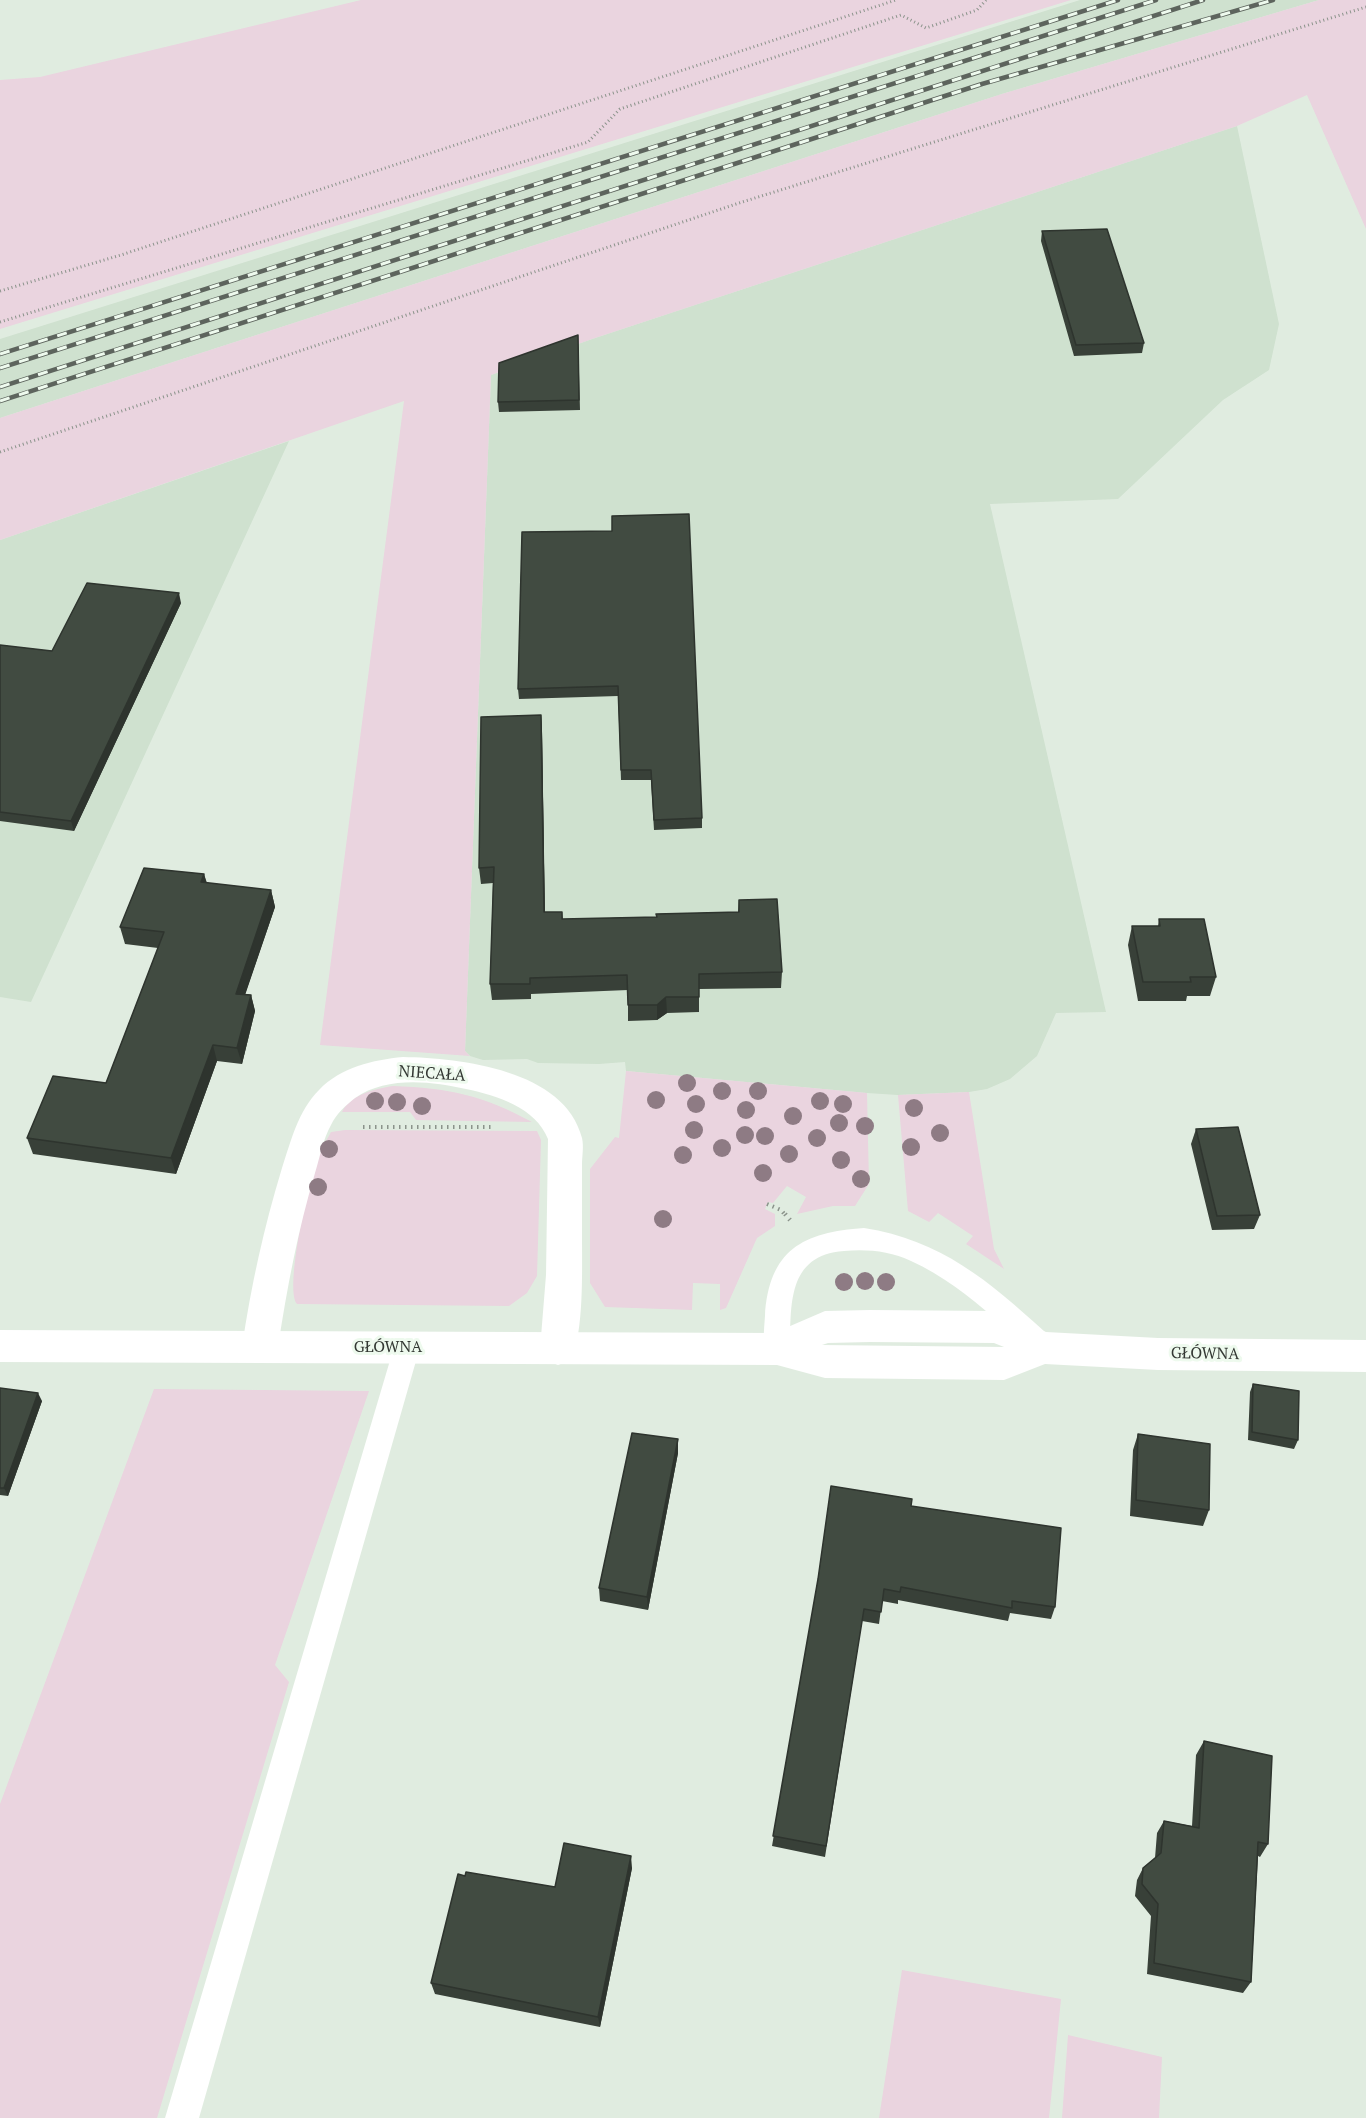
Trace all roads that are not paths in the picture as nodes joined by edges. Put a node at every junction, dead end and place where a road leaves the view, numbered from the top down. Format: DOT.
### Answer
graph roads {
  1 [pos="0,1346"];
  2 [pos="260,1347"];
  3 [pos="407,1347"];
  4 [pos="1044,1348"];
  5 [pos="558,1349"];
  6 [pos="777,1349"];
  7 [pos="1366,1356"];
  8 [pos="182,2118"];
  1 -- 2 [label="street, GŁÓWNA"];
  2 -- 3 [label="street, GŁÓWNA"];
  2 -- 5 [label="street, NIECAŁA"];
  3 -- 5 [label="street, GŁÓWNA"];
  3 -- 8 [label="lane"];
  4 -- 6 [label="street, GŁÓWNA"];
  4 -- 6 [label="lane"];
  4 -- 7 [label="street, GŁÓWNA"];
  5 -- 6 [label="street, GŁÓWNA"];
}
